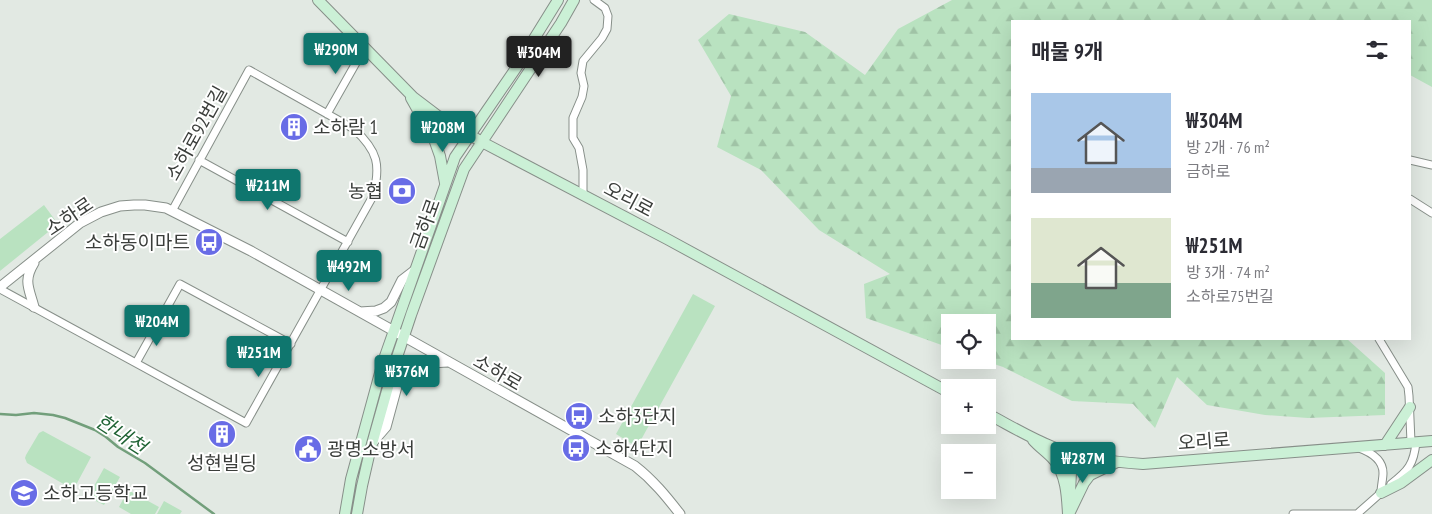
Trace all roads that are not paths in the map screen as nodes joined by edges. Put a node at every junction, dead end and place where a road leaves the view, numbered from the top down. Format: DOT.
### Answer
graph roads {
  1 [pos="318,0"];
  2 [pos="558,0"];
  3 [pos="574,0"];
  4 [pos="594,0"];
  5 [pos="365,47"];
  6 [pos="407,90"];
  7 [pos="326,114"];
  8 [pos="470,136"];
  9 [pos="482,142"];
  10 [pos="199,160"];
  11 [pos="1411,160"];
  12 [pos="1432,165"];
  13 [pos="445,186"];
  14 [pos="583,194"];
  15 [pos="1411,201"];
  16 [pos="172,211"];
  17 [pos="1432,213"];
  18 [pos="348,242"];
  19 [pos="37,258"];
  20 [pos="415,270"];
  21 [pos="0,288"];
  22 [pos="321,290"];
  23 [pos="34,307"];
  24 [pos="360,312"];
  25 [pos="393,330"];
  26 [pos="404,336"];
  27 [pos="1380,340"];
  28 [pos="290,344"];
  29 [pos="449,362"];
  30 [pos="136,363"];
  31 [pos="941,388"];
  32 [pos="1410,407"];
  33 [pos="996,418"];
  34 [pos="1029,436"];
  35 [pos="1432,441"];
  36 [pos="373,442"];
  37 [pos="1413,442"];
  38 [pos="1385,444"];
  39 [pos="1356,447"];
  40 [pos="1072,453"];
  41 [pos="1432,460"];
  42 [pos="1117,462"];
  43 [pos="1381,493"];
  44 [pos="345,514"];
  45 [pos="357,514"];
  46 [pos="680,514"];
  47 [pos="1069,514"];
  48 [pos="1293,514"];
  49 [pos="1357,514"];
  1 -- 5 [label="main road, 오리로"];
  2 -- 8 [label="main road, 금하로"];
  3 -- 9 [label="main road, 금하로"];
  4 -- 14 [label="street"];
  5 -- 6 [label="main road, 오리로"];
  5 -- 7 [label="street"];
  6 -- 8 [label="main road, 오리로"];
  6 -- 13 [label="main road"];
  7 -- 10 [label="street, 소하로92번길"];
  7 -- 18 [label="street"];
  8 -- 9 [label="main road, 오리로"];
  8 -- 13 [label="main road, 금하로"];
  9 -- 14 [label="main road, 오리로"];
  9 -- 26 [label="main road, 금하로"];
  10 -- 16 [label="street, 소하로92번길"];
  10 -- 18 [label="street"];
  11 -- 12 [label="street"];
  13 -- 20 [label="main road, 금하로"];
  14 -- 31 [label="main road, 오리로"];
  15 -- 17 [label="street"];
  16 -- 19 [label="street, 소하로"];
  16 -- 22 [label="street, 소하로"];
  18 -- 22 [label="street"];
  19 -- 21 [label="street, 소하로"];
  19 -- 23 [label="street"];
  20 -- 24 [label="street"];
  20 -- 25 [label="main road, 금하로"];
  21 -- 23 [label="street"];
  22 -- 24 [label="street, 소하로"];
  22 -- 28 [label="street"];
  23 -- 30 [label="street"];
  24 -- 25 [label="street, 소하로"];
  25 -- 26 [label="street, 소하로"];
  25 -- 44 [label="main road, 금하로"];
  26 -- 29 [label="street, 소하로"];
  26 -- 36 [label="main road, 금하로"];
  27 -- 32 [label="street"];
  28 -- 30 [label="street"];
  28 -- 30 [label="street"];
  29 -- 36 [label="street"];
  29 -- 46 [label="street, 소하로"];
  32 -- 37 [label="street"];
  32 -- 38 [label="main road"];
  33 -- 34 [label="main road, 오리로"];
  34 -- 40 [label="main road, 오리로"];
  34 -- 47 [label="main road"];
  35 -- 37 [label="main road, 오리로"];
  36 -- 45 [label="main road, 금하로"];
  37 -- 38 [label="main road, 오리로"];
  37 -- 43 [label="street"];
  38 -- 39 [label="main road, 오리로"];
  39 -- 42 [label="main road, 오리로"];
  39 -- 43 [label="street"];
  40 -- 42 [label="main road, 오리로"];
  40 -- 47 [label="main road"];
  41 -- 43 [label="main road"];
  42 -- 47 [label="main road"];
  43 -- 49 [label="street"];
  48 -- 49 [label="street"];
}
